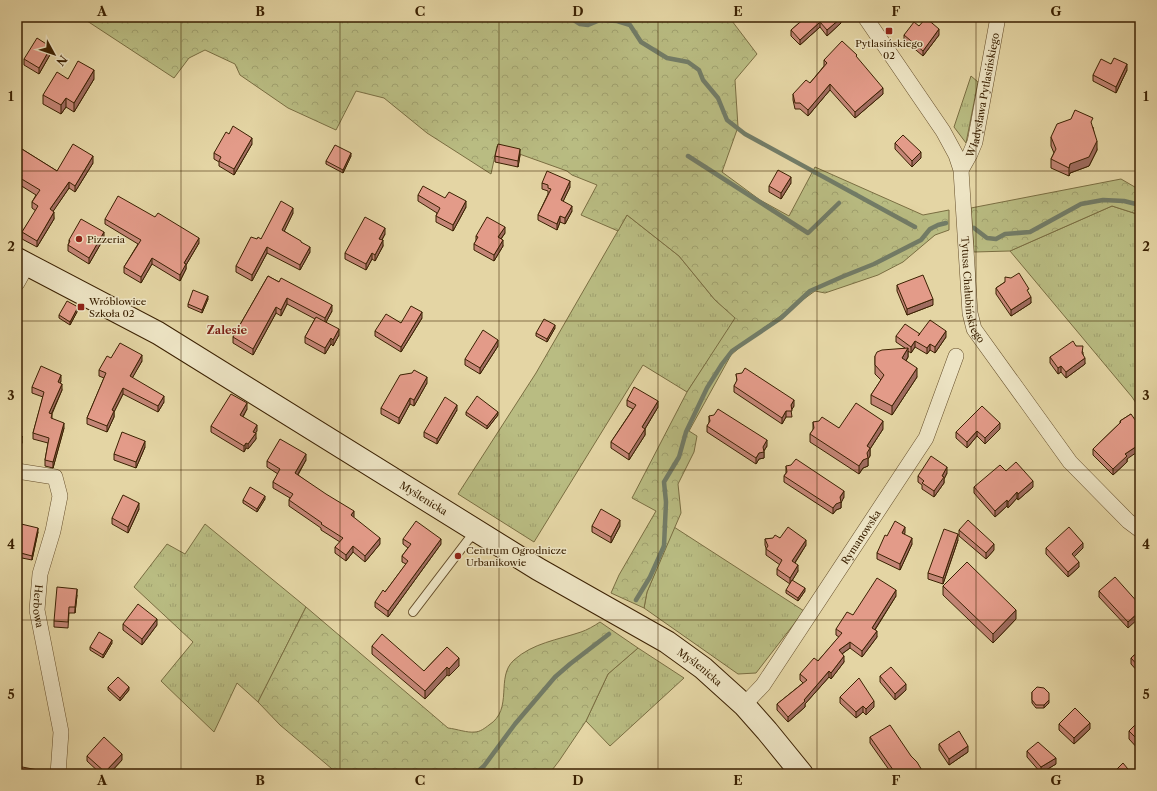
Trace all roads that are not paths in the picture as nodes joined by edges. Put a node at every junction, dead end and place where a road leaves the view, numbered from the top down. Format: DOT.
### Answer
graph roads {
  1 [pos="865,17"];
  2 [pos="998,17"];
  3 [pos="961,170"];
  4 [pos="20,269"];
  5 [pos="956,356"];
  6 [pos="17,471"];
  7 [pos="1140,530"];
  8 [pos="478,532"];
  9 [pos="414,612"];
  10 [pos="744,705"];
  11 [pos="58,774"];
  12 [pos="802,774"];
  1 -- 3 [label="street, Tytusa Chałubińskiego"];
  2 -- 3 [label="street, Władysława Pytlasińskiego"];
  3 -- 7 [label="street, Tytusa Chałubińskiego"];
  4 -- 8 [label="street, Myślenicka"];
  5 -- 10 [label="street, Rymanowska"];
  6 -- 11 [label="street, Herbowa"];
  8 -- 9 [label="lane"];
  8 -- 10 [label="street, Myślenicka"];
  10 -- 12 [label="street, Myślenicka"];
}
